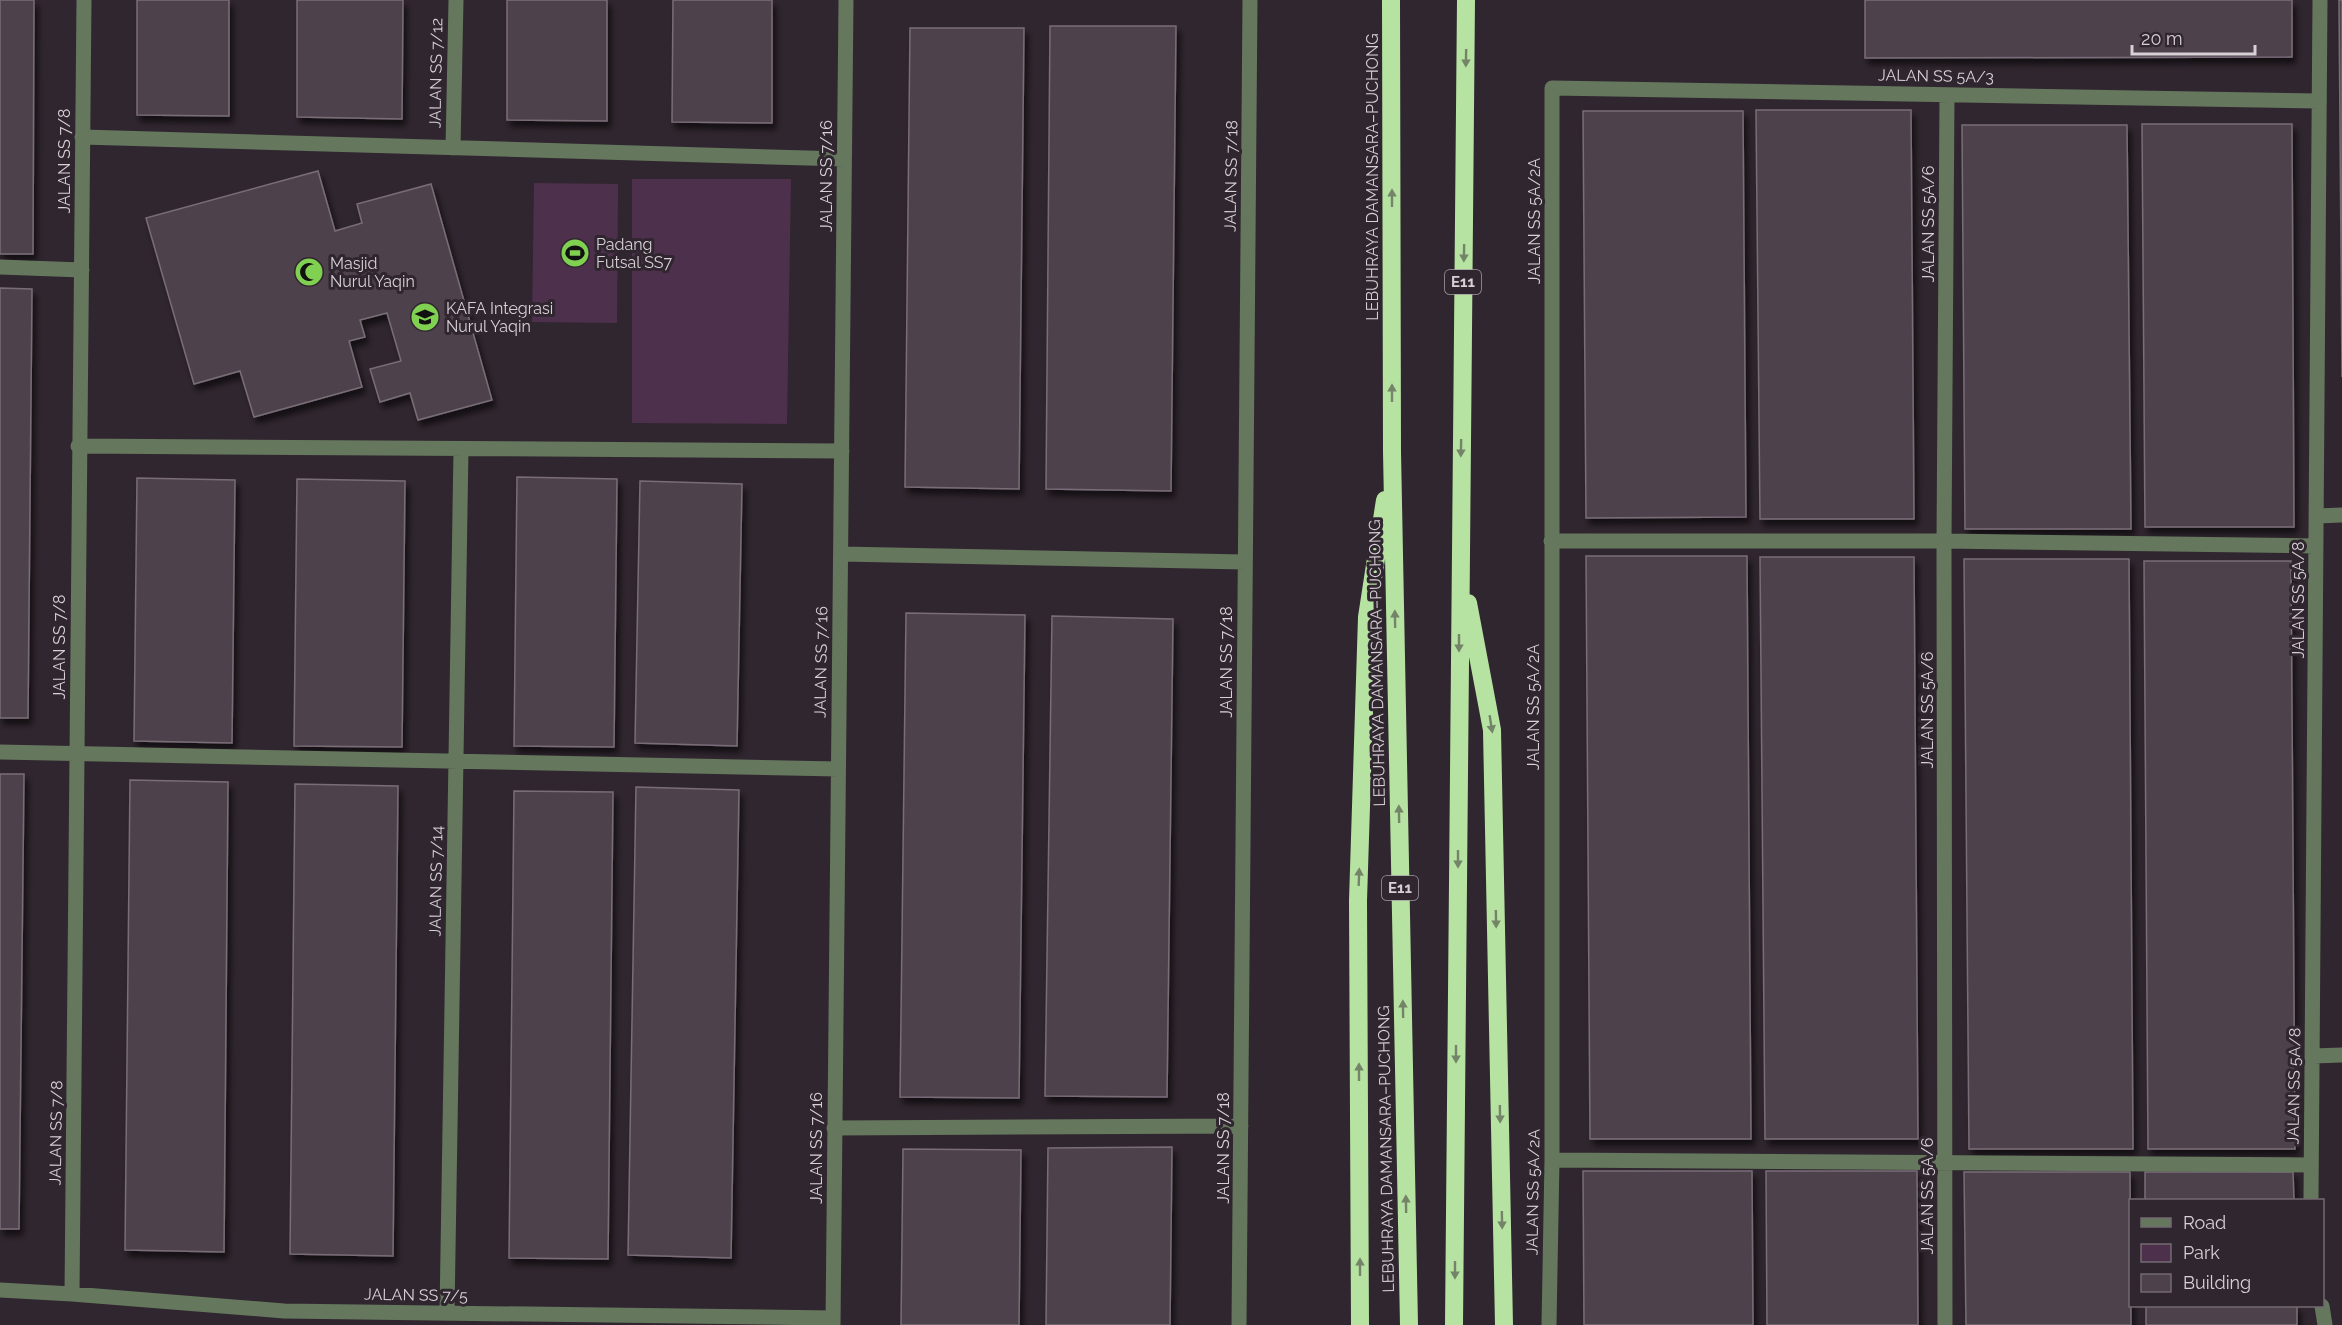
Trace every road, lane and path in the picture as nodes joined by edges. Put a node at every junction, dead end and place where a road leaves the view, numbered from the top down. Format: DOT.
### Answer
graph roads {
  1 [pos="84,0"];
  2 [pos="456,0"];
  3 [pos="846,0"];
  4 [pos="1250,0"];
  5 [pos="1391,0"];
  6 [pos="1467,0"];
  7 [pos="2320,0"];
  8 [pos="1552,88"];
  9 [pos="1947,94"];
  10 [pos="2319,101"];
  11 [pos="82,137"];
  12 [pos="453,148"];
  13 [pos="844,159"];
  14 [pos="0,267"];
  15 [pos="82,270"];
  16 [pos="78,446"];
  17 [pos="461,449"];
  18 [pos="842,451"];
  19 [pos="1392,452"];
  20 [pos="2342,515"];
  21 [pos="2317,516"];
  22 [pos="1551,541"];
  23 [pos="1944,541"];
  24 [pos="2316,546"];
  25 [pos="841,554"];
  26 [pos="1245,562"];
  27 [pos="1460,563"];
  28 [pos="0,752"];
  29 [pos="77,754"];
  30 [pos="456,762"];
  31 [pos="838,769"];
  32 [pos="2342,1055"];
  33 [pos="2313,1056"];
  34 [pos="1241,1126"];
  35 [pos="834,1128"];
  36 [pos="1552,1160"];
  37 [pos="1945,1163"];
  38 [pos="2310,1165"];
  39 [pos="2311,1199"];
  40 [pos="0,1290"];
  41 [pos="72,1294"];
  42 [pos="2322,1307"];
  43 [pos="447,1313"];
  44 [pos="283,1318"];
  45 [pos="833,1322"];
  46 [pos="1239,1325"];
  47 [pos="1360,1325"];
  48 [pos="1409,1325"];
  49 [pos="1455,1325"];
  50 [pos="1504,1325"];
  51 [pos="1549,1325"];
  52 [pos="1945,1325"];
  53 [pos="2325,1325"];
  1 -- 11 [label="street, JALAN SS 7/8"];
  2 -- 12 [label="street, JALAN SS 7/12"];
  3 -- 13 [label="street, JALAN SS 7/16"];
  4 -- 26 [label="street, JALAN SS 7/18"];
  19 -- 5 [label="highway, LEBUHRAYA DAMANSARA–PUCHONG / E11, one-way"];
  6 -- 27 [label="highway, E11, one-way"];
  7 -- 10 [label="street, JALAN SS 5A/8"];
  8 -- 9 [label="street, JALAN SS 5A/3"];
  8 -- 22 [label="street, JALAN SS 5A/2A"];
  9 -- 10 [label="street, JALAN SS 5A/3"];
  9 -- 23 [label="street, JALAN SS 5A/6"];
  10 -- 21 [label="street, JALAN SS 5A/8"];
  11 -- 12 [label="street"];
  11 -- 15 [label="street, JALAN SS 7/8"];
  12 -- 13 [label="street"];
  13 -- 18 [label="street, JALAN SS 7/16"];
  14 -- 15 [label="street"];
  15 -- 16 [label="street, JALAN SS 7/8"];
  16 -- 17 [label="street"];
  16 -- 29 [label="street, JALAN SS 7/8"];
  17 -- 18 [label="street"];
  17 -- 30 [label="street, JALAN SS 7/14"];
  18 -- 25 [label="street, JALAN SS 7/16"];
  47 -- 19 [label="highway, one-way"];
  48 -- 19 [label="highway, LEBUHRAYA DAMANSARA–PUCHONG / E11, one-way"];
  20 -- 21 [label="street"];
  21 -- 24 [label="street, JALAN SS 5A/8"];
  22 -- 23 [label="street"];
  22 -- 36 [label="street, JALAN SS 5A/2A"];
  23 -- 24 [label="street"];
  23 -- 37 [label="street, JALAN SS 5A/6"];
  24 -- 33 [label="street, JALAN SS 5A/8"];
  25 -- 26 [label="street"];
  25 -- 31 [label="street, JALAN SS 7/16"];
  26 -- 34 [label="street, JALAN SS 7/18"];
  27 -- 49 [label="highway, E11, one-way"];
  27 -- 50 [label="highway, one-way"];
  28 -- 29 [label="street"];
  29 -- 30 [label="street"];
  29 -- 41 [label="street, JALAN SS 7/8"];
  30 -- 31 [label="street"];
  30 -- 43 [label="street, JALAN SS 7/14"];
  31 -- 35 [label="street, JALAN SS 7/16"];
  32 -- 33 [label="street"];
  33 -- 38 [label="street, JALAN SS 5A/8"];
  34 -- 35 [label="street"];
  34 -- 46 [label="street, JALAN SS 7/18"];
  35 -- 45 [label="street, JALAN SS 7/16"];
  36 -- 37 [label="street"];
  36 -- 51 [label="street, JALAN SS 5A/2A"];
  37 -- 38 [label="street"];
  37 -- 52 [label="street, JALAN SS 5A/6"];
  38 -- 39 [label="street, JALAN SS 5A/8"];
  40 -- 41 [label="street, JALAN SS 7/5"];
  41 -- 44 [label="street, JALAN SS 7/5"];
  42 -- 53 [label="street"];
  43 -- 44 [label="street, JALAN SS 7/5"];
  43 -- 45 [label="street, JALAN SS 7/5"];
}
